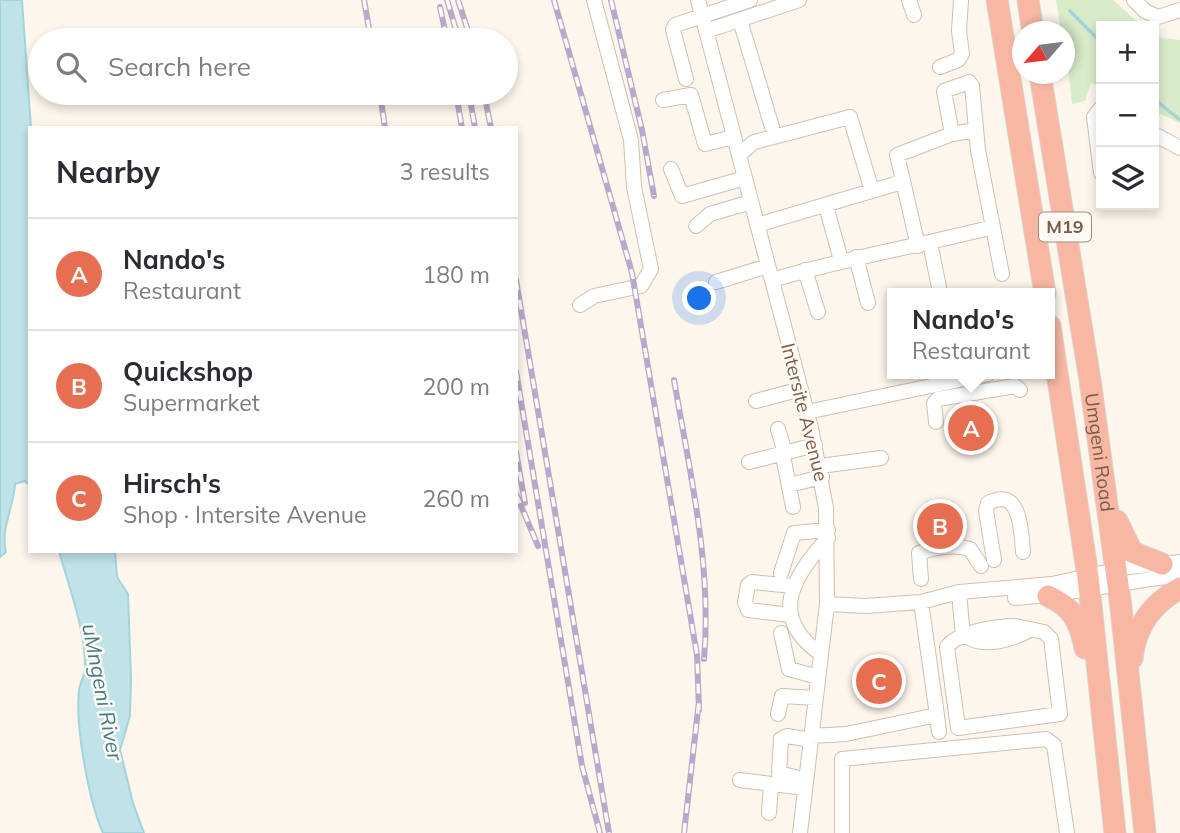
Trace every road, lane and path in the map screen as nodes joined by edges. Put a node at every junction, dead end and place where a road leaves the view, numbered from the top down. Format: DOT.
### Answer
graph roads {
  1 [pos="594,0"];
  2 [pos="698,0"];
  3 [pos="750,0"];
  4 [pos="799,0"];
  5 [pos="909,0"];
  6 [pos="961,0"];
  7 [pos="997,0"];
  8 [pos="1028,0"];
  9 [pos="1134,0"];
  10 [pos="1180,10"];
  11 [pos="914,15"];
  12 [pos="740,20"];
  13 [pos="1032,21"];
  14 [pos="704,23"];
  15 [pos="940,67"];
  16 [pos="686,79"];
  17 [pos="1042,84"];
  18 [pos="663,100"];
  19 [pos="1096,114"];
  20 [pos="772,127"];
  21 [pos="976,130"];
  22 [pos="1096,133"];
  23 [pos="952,134"];
  24 [pos="734,137"];
  25 [pos="1159,137"];
  26 [pos="1180,148"];
  27 [pos="739,155"];
  28 [pos="671,169"];
  29 [pos="745,178"];
  30 [pos="902,183"];
  31 [pos="873,191"];
  32 [pos="751,202"];
  33 [pos="826,206"];
  34 [pos="757,225"];
  35 [pos="696,226"];
  36 [pos="993,227"];
  37 [pos="924,245"];
  38 [pos="856,257"];
  39 [pos="841,260"];
  40 [pos="805,270"];
  41 [pos="770,273"];
  42 [pos="1002,274"];
  43 [pos="716,282"];
  44 [pos="939,287"];
  45 [pos="1044,288"];
  46 [pos="868,303"];
  47 [pos="580,305"];
  48 [pos="818,312"];
  49 [pos="1055,360"];
  50 [pos="964,379"];
  51 [pos="801,389"];
  52 [pos="1020,390"];
  53 [pos="756,401"];
  54 [pos="807,412"];
  55 [pos="936,422"];
  56 [pos="778,429"];
  57 [pos="815,445"];
  58 [pos="784,457"];
  59 [pos="881,458"];
  60 [pos="749,463"];
  61 [pos="821,472"];
  62 [pos="789,485"];
  63 [pos="1107,497"];
  64 [pos="793,507"];
  65 [pos="828,534"];
  66 [pos="1023,552"];
  67 [pos="1174,567"];
  68 [pos="781,573"];
  69 [pos="1117,577"];
  70 [pos="921,579"];
  71 [pos="1088,584"];
  72 [pos="793,586"];
  73 [pos="1180,588"];
  74 [pos="1048,596"];
  75 [pos="959,597"];
  76 [pos="921,602"];
  77 [pos="827,604"];
  78 [pos="790,615"];
  79 [pos="781,633"];
  80 [pos="966,637"];
  81 [pos="821,654"];
  82 [pos="818,677"];
  83 [pos="1100,681"];
  84 [pos="1129,683"];
  85 [pos="816,698"];
  86 [pos="778,714"];
  87 [pos="937,715"];
  88 [pos="939,732"];
  89 [pos="811,738"];
  90 [pos="740,780"];
  91 [pos="805,784"];
  92 [pos="771,785"];
  93 [pos="769,813"];
  94 [pos="800,833"];
  95 [pos="842,833"];
  96 [pos="1067,833"];
  97 [pos="1115,833"];
  98 [pos="1146,833"];
  1 -- 47 [label="street"];
  2 -- 14 [label="street, Intersite Avenue"];
  3 -- 14 [label="street"];
  4 -- 12 [label="street"];
  5 -- 11 [label="street"];
  6 -- 15 [label="street"];
  7 -- 45 [label="highway, M19"];
  8 -- 13 [label="highway"];
  9 -- 10 [label="street"];
  12 -- 14 [label="street"];
  12 -- 20 [label="street"];
  14 -- 16 [label="street"];
  14 -- 24 [label="street, Intersite Avenue"];
  17 -- 63 [label="highway, Umgeni Road / M19"];
  18 -- 24 [label="street"];
  19 -- 22 [label="street"];
  21 -- 23 [label="street"];
  21 -- 23 [label="street"];
  21 -- 36 [label="street"];
  23 -- 30 [label="street"];
  24 -- 27 [label="street, Intersite Avenue"];
  25 -- 26 [label="street"];
  27 -- 29 [label="street, Intersite Avenue"];
  27 -- 31 [label="street"];
  28 -- 29 [label="street"];
  29 -- 32 [label="street, Intersite Avenue"];
  30 -- 31 [label="street"];
  30 -- 37 [label="street"];
  31 -- 33 [label="street"];
  32 -- 34 [label="street, Intersite Avenue"];
  32 -- 35 [label="street"];
  33 -- 34 [label="street"];
  33 -- 39 [label="street"];
  34 -- 41 [label="street, Intersite Avenue"];
  36 -- 37 [label="street"];
  36 -- 42 [label="street"];
  37 -- 38 [label="street"];
  37 -- 44 [label="street"];
  38 -- 39 [label="street"];
  38 -- 46 [label="street"];
  39 -- 40 [label="street"];
  40 -- 41 [label="street"];
  40 -- 48 [label="street"];
  41 -- 43 [label="street"];
  41 -- 51 [label="street, Intersite Avenue"];
  49 -- 71 [label="highway, Umgeni Road"];
  50 -- 54 [label="street"];
  51 -- 53 [label="street"];
  51 -- 54 [label="street, Intersite Avenue"];
  52 -- 55 [label="street"];
  54 -- 57 [label="street, Intersite Avenue"];
  56 -- 58 [label="street"];
  57 -- 58 [label="street"];
  57 -- 61 [label="street, Intersite Avenue"];
  58 -- 60 [label="street"];
  58 -- 62 [label="street"];
  59 -- 61 [label="street"];
  61 -- 62 [label="street"];
  61 -- 65 [label="street, Intersite Avenue"];
  62 -- 64 [label="street"];
  63 -- 67 [label="highway"];
  63 -- 69 [label="highway, Umgeni Road / M19"];
  65 -- 68 [label="street"];
  65 -- 72 [label="street"];
  65 -- 77 [label="street, Intersite Avenue"];
  66 -- 70 [label="street"];
  67 -- 69 [label="street"];
  67 -- 69 [label="street"];
  69 -- 71 [label="street"];
  69 -- 84 [label="highway, Umgeni Road / M19"];
  71 -- 74 [label="street"];
  71 -- 75 [label="street"];
  71 -- 83 [label="highway, Umgeni Road"];
  72 -- 78 [label="street"];
  72 -- 78 [label="street"];
  73 -- 84 [label="highway"];
  74 -- 75 [label="street"];
  74 -- 83 [label="highway"];
  75 -- 76 [label="street"];
  75 -- 80 [label="street"];
  76 -- 77 [label="street"];
  76 -- 87 [label="street"];
  77 -- 81 [label="street, Intersite Avenue"];
  78 -- 81 [label="street"];
  79 -- 82 [label="street"];
  80 -- 80 [label="street"];
  81 -- 82 [label="street, Intersite Avenue"];
  82 -- 85 [label="street, Intersite Avenue"];
  83 -- 97 [label="highway, Umgeni Road"];
  84 -- 98 [label="highway, Umgeni Road / M19"];
  85 -- 86 [label="street"];
  85 -- 89 [label="street, Intersite Avenue"];
  87 -- 88 [label="street"];
  87 -- 89 [label="street"];
  89 -- 91 [label="street, Intersite Avenue"];
  89 -- 91 [label="street"];
  90 -- 92 [label="street"];
  91 -- 92 [label="street"];
  91 -- 94 [label="street, Intersite Avenue"];
  92 -- 93 [label="street"];
  95 -- 96 [label="street"];
}
